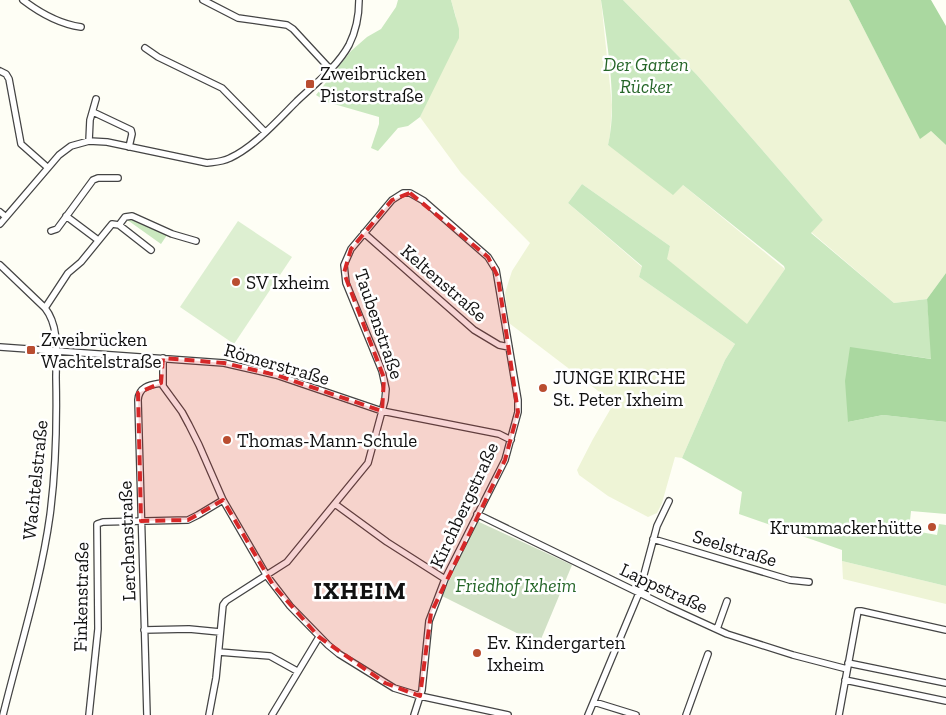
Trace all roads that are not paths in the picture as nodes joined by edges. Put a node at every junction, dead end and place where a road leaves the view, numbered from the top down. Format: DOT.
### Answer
graph roads {
  1 [pos="23,0"];
  2 [pos="202,0"];
  3 [pos="359,0"];
  4 [pos="81,27"];
  5 [pos="145,48"];
  6 [pos="330,69"];
  7 [pos="0,70"];
  8 [pos="96,99"];
  9 [pos="93,112"];
  10 [pos="265,132"];
  11 [pos="89,140"];
  12 [pos="129,147"];
  13 [pos="48,167"];
  14 [pos="118,178"];
  15 [pos="0,212"];
  16 [pos="66,216"];
  17 [pos="6,217"];
  18 [pos="0,224"];
  19 [pos="119,225"];
  20 [pos="51,231"];
  21 [pos="364,233"];
  22 [pos="98,240"];
  23 [pos="196,241"];
  24 [pos="151,250"];
  25 [pos="0,265"];
  26 [pos="498,277"];
  27 [pos="45,308"];
  28 [pos="0,347"];
  29 [pos="509,347"];
  30 [pos="56,351"];
  31 [pos="163,358"];
  32 [pos="162,383"];
  33 [pos="382,411"];
  34 [pos="511,440"];
  35 [pos="223,500"];
  36 [pos="669,501"];
  37 [pos="335,504"];
  38 [pos="477,514"];
  39 [pos="141,521"];
  40 [pos="653,538"];
  41 [pos="267,576"];
  42 [pos="445,579"];
  43 [pos="809,582"];
  44 [pos="639,593"];
  45 [pos="727,601"];
  46 [pos="717,629"];
  47 [pos="144,630"];
  48 [pos="946,630"];
  49 [pos="220,632"];
  50 [pos="319,637"];
  51 [pos="219,652"];
  52 [pos="708,654"];
  53 [pos="847,666"];
  54 [pos="297,671"];
  55 [pos="845,680"];
  56 [pos="946,683"];
  57 [pos="420,696"];
  58 [pos="946,700"];
  59 [pos="594,702"];
  60 [pos="3,715"];
  61 [pos="89,715"];
  62 [pos="147,715"];
  63 [pos="209,715"];
  64 [pos="272,715"];
  65 [pos="414,715"];
  66 [pos="508,715"];
  67 [pos="588,715"];
  68 [pos="636,715"];
  69 [pos="686,715"];
  70 [pos="839,715"];
  1 -- 4 [label="street"];
  2 -- 6 [label="street"];
  3 -- 6 [label="street"];
  5 -- 10 [label="street"];
  6 -- 10 [label="street"];
  7 -- 13 [label="street"];
  8 -- 9 [label="street"];
  9 -- 11 [label="street"];
  9 -- 12 [label="street"];
  10 -- 12 [label="street"];
  11 -- 12 [label="street"];
  11 -- 13 [label="street"];
  13 -- 17 [label="street"];
  14 -- 16 [label="street"];
  15 -- 17 [label="street"];
  16 -- 20 [label="street"];
  16 -- 22 [label="street"];
  17 -- 18 [label="street"];
  19 -- 22 [label="street"];
  19 -- 23 [label="street"];
  19 -- 24 [label="street"];
  21 -- 26 [label="street, Taubenstraße"];
  21 -- 29 [label="street, Keltenstraße"];
  21 -- 33 [label="street, Taubenstraße"];
  22 -- 27 [label="street"];
  25 -- 27 [label="street, Wachtelstraße"];
  26 -- 29 [label="street, Kirchbergstraße"];
  27 -- 30 [label="street, Wachtelstraße"];
  28 -- 30 [label="street, Römerstraße"];
  29 -- 34 [label="street, Kirchbergstraße"];
  30 -- 31 [label="street, Römerstraße"];
  30 -- 60 [label="street, Wachtelstraße"];
  31 -- 32 [label="street"];
  31 -- 33 [label="street, Römerstraße"];
  32 -- 35 [label="street"];
  32 -- 39 [label="street, Lerchenstraße"];
  33 -- 34 [label="street, Römerstraße"];
  33 -- 37 [label="street, Taubenstraße"];
  34 -- 38 [label="street, Kirchbergstraße"];
  35 -- 39 [label="street"];
  35 -- 41 [label="street"];
  36 -- 40 [label="street"];
  37 -- 41 [label="street, Taubenstraße"];
  37 -- 42 [label="street"];
  38 -- 42 [label="street, Kirchbergstraße"];
  38 -- 44 [label="street, Lappstraße"];
  39 -- 47 [label="street, Lerchenstraße"];
  39 -- 61 [label="street, Finkenstraße"];
  40 -- 43 [label="street, Seelstraße"];
  40 -- 44 [label="street"];
  41 -- 49 [label="street, Taubenstraße"];
  41 -- 50 [label="street"];
  42 -- 57 [label="street, Kirchbergstraße"];
  44 -- 46 [label="street, Lappstraße"];
  44 -- 59 [label="street"];
  45 -- 46 [label="street"];
  46 -- 53 [label="street, Lappstraße"];
  47 -- 49 [label="street"];
  47 -- 62 [label="street, Lerchenstraße"];
  48 -- 53 [label="street"];
  49 -- 51 [label="street, Taubenstraße"];
  50 -- 54 [label="street"];
  50 -- 57 [label="street"];
  51 -- 54 [label="street"];
  51 -- 63 [label="street, Taubenstraße"];
  52 -- 69 [label="street"];
  53 -- 55 [label="street"];
  53 -- 56 [label="street, Lappstraße"];
  54 -- 64 [label="street"];
  55 -- 58 [label="street"];
  55 -- 70 [label="street"];
  57 -- 65 [label="street, Kirchbergstraße"];
  57 -- 66 [label="street"];
  59 -- 67 [label="street"];
  59 -- 68 [label="street"];
}
